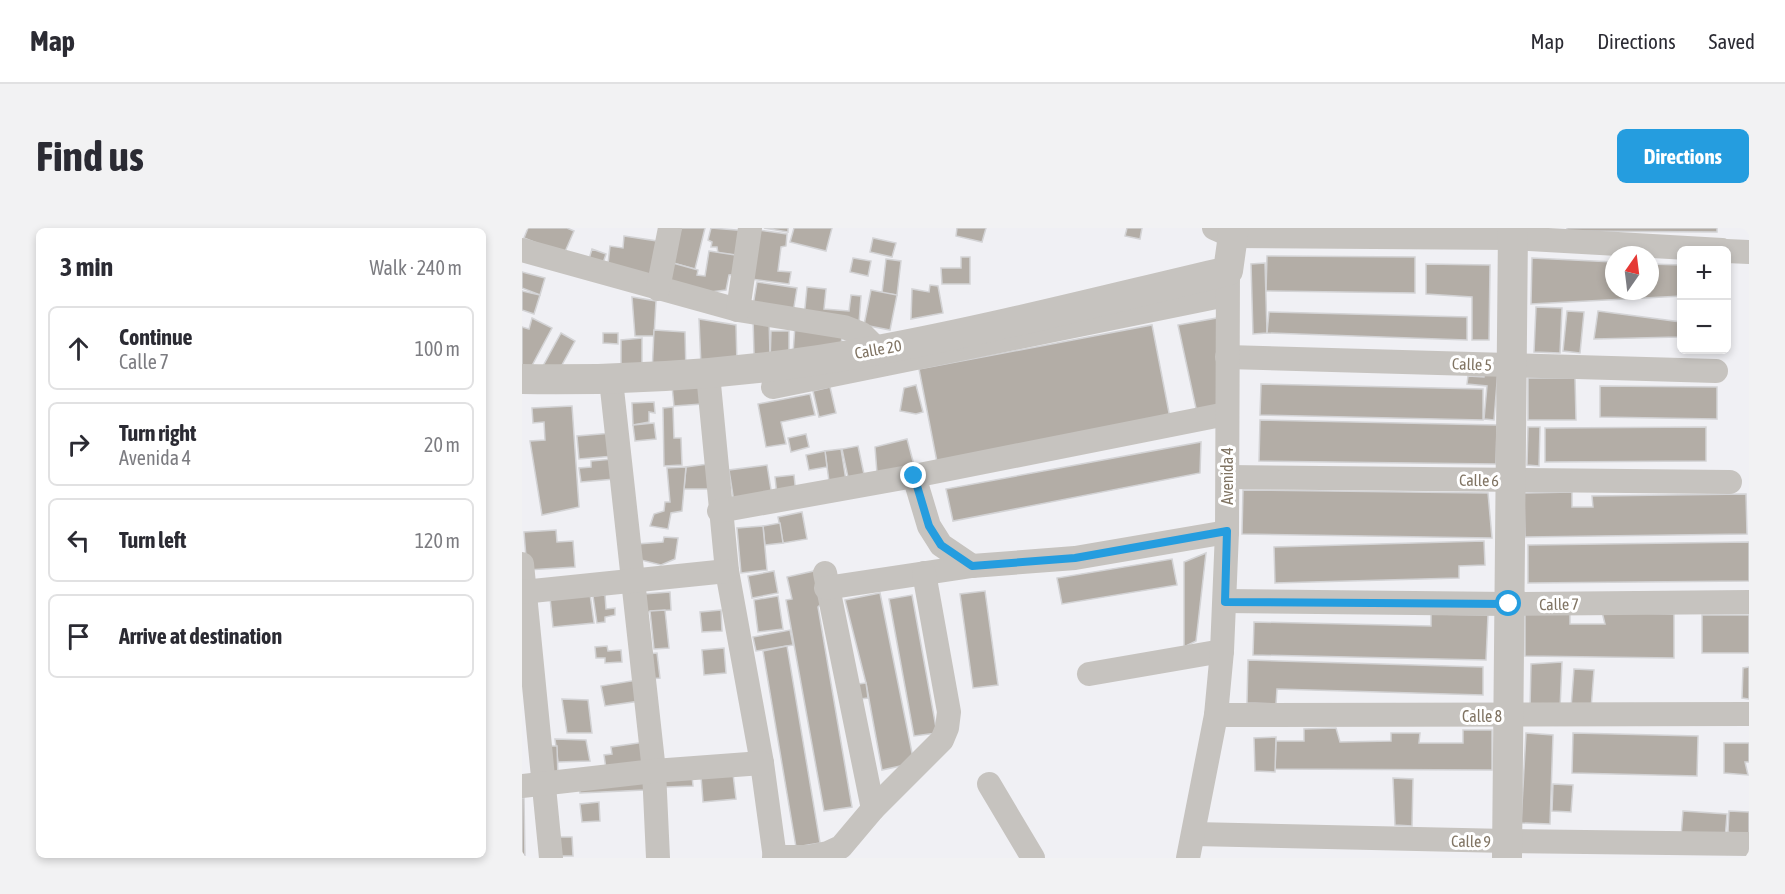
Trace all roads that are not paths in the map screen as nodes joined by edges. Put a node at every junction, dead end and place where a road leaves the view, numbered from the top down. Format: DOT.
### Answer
graph roads {
  1 [pos="669,228"];
  2 [pos="750,228"];
  3 [pos="1227,231"];
  4 [pos="1513,233"];
  5 [pos="1677,246"];
  6 [pos="522,250"];
  7 [pos="1731,251"];
  8 [pos="1749,252"];
  9 [pos="1227,283"];
  10 [pos="658,289"];
  11 [pos="738,310"];
  12 [pos="878,350"];
  13 [pos="1227,357"];
  14 [pos="1512,365"];
  15 [pos="1716,371"];
  16 [pos="708,374"];
  17 [pos="522,379"];
  18 [pos="611,380"];
  19 [pos="773,387"];
  20 [pos="1226,414"];
  21 [pos="914,476"];
  22 [pos="1228,477"];
  23 [pos="1511,480"];
  24 [pos="1730,482"];
  25 [pos="719,510"];
  26 [pos="1227,531"];
  27 [pos="522,564"];
  28 [pos="972,566"];
  29 [pos="727,571"];
  30 [pos="924,573"];
  31 [pos="635,582"];
  32 [pos="523,592"];
  33 [pos="1225,602"];
  34 [pos="1749,602"];
  35 [pos="1509,604"];
  36 [pos="1222,651"];
  37 [pos="1089,674"];
  38 [pos="1749,714"];
  39 [pos="1216,715"];
  40 [pos="1508,716"];
  41 [pos="762,764"];
  42 [pos="654,771"];
  43 [pos="989,784"];
  44 [pos="534,786"];
  45 [pos="873,809"];
  46 [pos="1194,834"];
  47 [pos="1749,844"];
  48 [pos="1507,850"];
  49 [pos="551,858"];
  50 [pos="658,858"];
  51 [pos="775,858"];
  52 [pos="1033,858"];
  53 [pos="1188,858"];
  1 -- 10 [label="street"];
  2 -- 11 [label="street"];
  3 -- 4 [label="street"];
  3 -- 9 [label="street"];
  4 -- 5 [label="street"];
  4 -- 14 [label="street"];
  6 -- 10 [label="street"];
  7 -- 8 [label="street"];
  9 -- 12 [label="street, Calle 20"];
  9 -- 13 [label="street, Avenida 4"];
  9 -- 19 [label="street, Calle 20"];
  10 -- 11 [label="street"];
  11 -- 12 [label="street"];
  12 -- 16 [label="street, Calle 20"];
  13 -- 14 [label="street, Calle 5"];
  13 -- 20 [label="street, Avenida 4"];
  14 -- 15 [label="street, Calle 5"];
  14 -- 23 [label="street"];
  16 -- 18 [label="street, Calle 20"];
  16 -- 25 [label="street"];
  17 -- 18 [label="street, Calle 20"];
  18 -- 31 [label="street"];
  20 -- 21 [label="street"];
  20 -- 22 [label="street, Avenida 4"];
  21 -- 25 [label="street"];
  21 -- 28 [label="street"];
  22 -- 23 [label="street, Calle 6"];
  22 -- 26 [label="street, Avenida 4"];
  23 -- 24 [label="street, Calle 6"];
  23 -- 35 [label="street"];
  25 -- 29 [label="street"];
  26 -- 28 [label="street"];
  26 -- 33 [label="street, Avenida 4"];
  27 -- 32 [label="street"];
  28 -- 30 [label="street"];
  29 -- 31 [label="street"];
  29 -- 41 [label="street"];
  30 -- 45 [label="street"];
  30 -- 45 [label="street"];
  31 -- 32 [label="street"];
  31 -- 42 [label="street"];
  32 -- 44 [label="street"];
  33 -- 35 [label="street, Calle 7"];
  33 -- 36 [label="street, Avenida 4"];
  34 -- 35 [label="street, Calle 7"];
  35 -- 40 [label="street"];
  36 -- 37 [label="street"];
  36 -- 39 [label="street, Avenida 4"];
  38 -- 40 [label="street, Calle 8"];
  39 -- 40 [label="street, Calle 8"];
  39 -- 46 [label="street, Avenida 4"];
  40 -- 48 [label="street"];
  41 -- 42 [label="street"];
  41 -- 51 [label="street"];
  42 -- 44 [label="street"];
  42 -- 50 [label="street"];
  43 -- 52 [label="street"];
  44 -- 49 [label="street"];
  45 -- 51 [label="street"];
  46 -- 48 [label="street, Calle 9"];
  46 -- 53 [label="street, Avenida 4"];
  47 -- 48 [label="street, Calle 9"];
}
